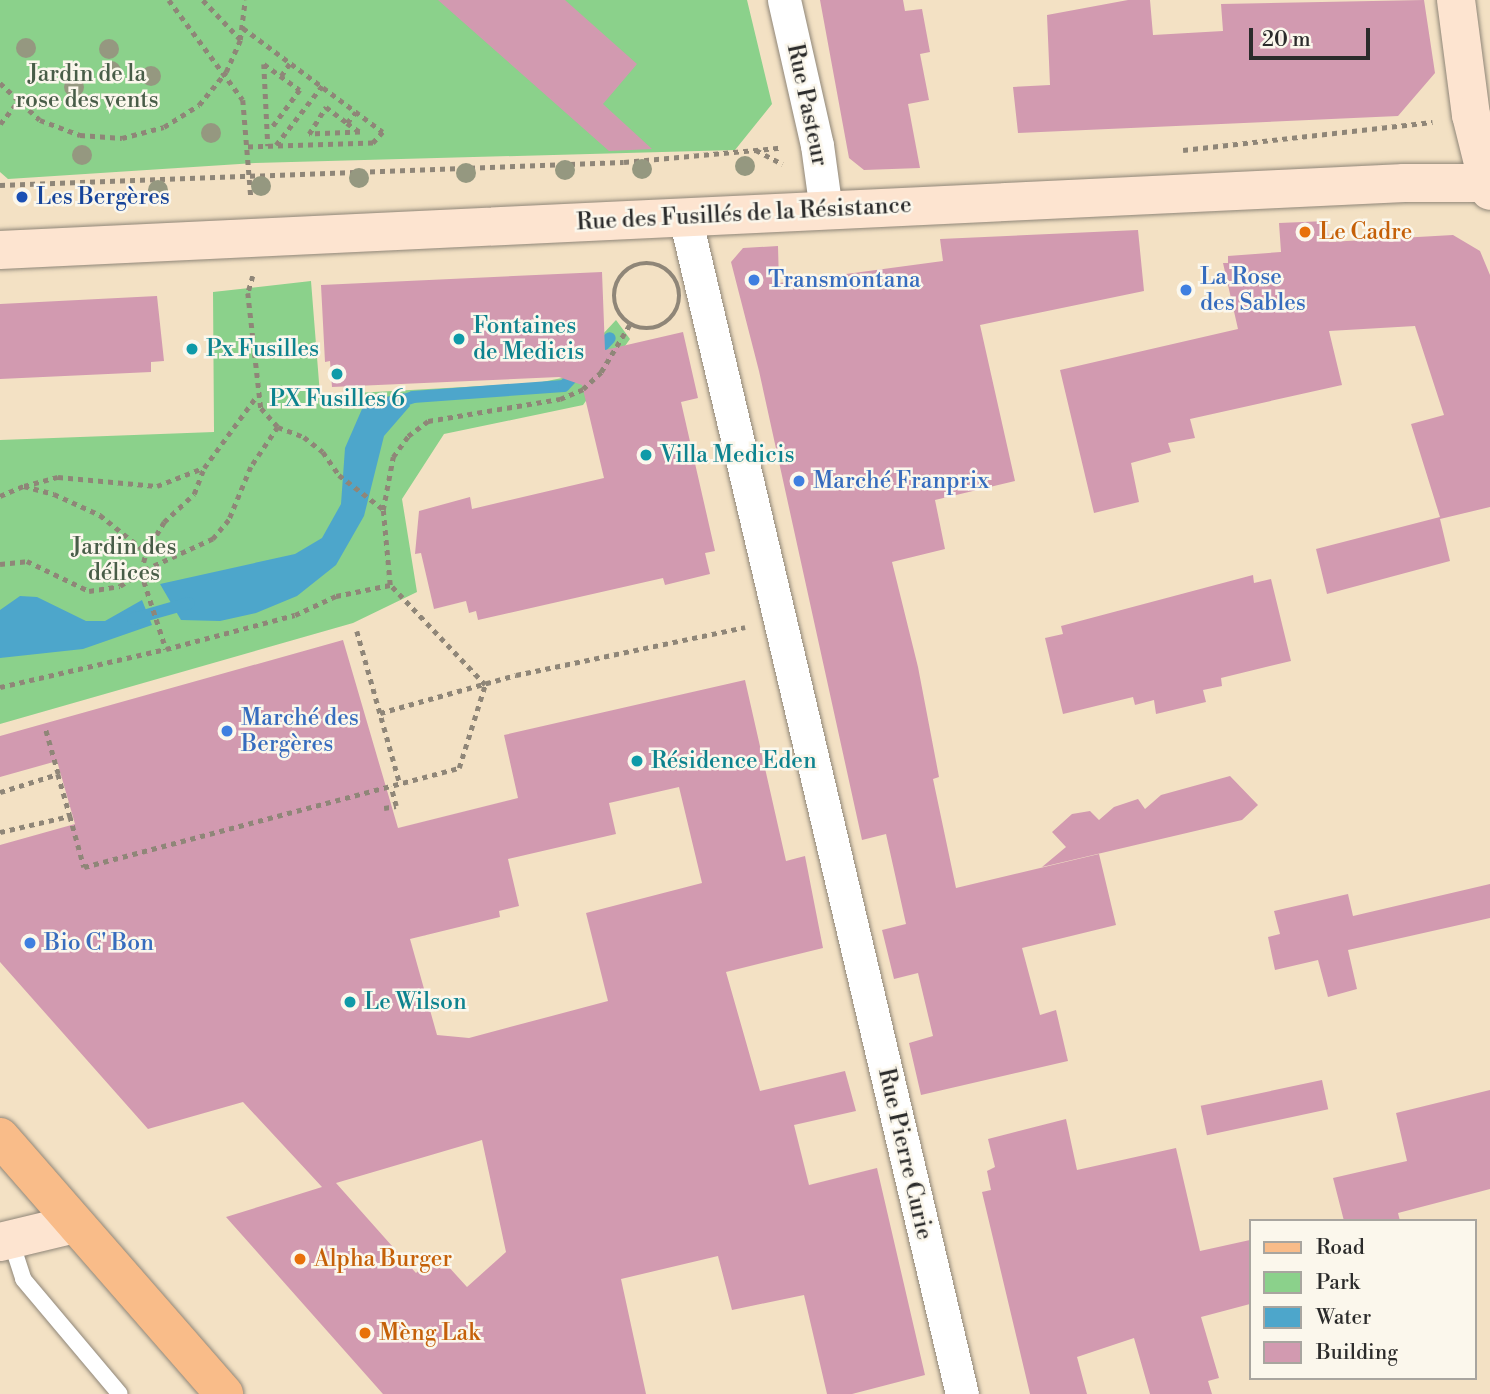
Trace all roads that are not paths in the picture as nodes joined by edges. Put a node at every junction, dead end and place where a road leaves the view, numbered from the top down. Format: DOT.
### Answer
graph roads {
  1 [pos="784,0"];
  2 [pos="1456,0"];
  3 [pos="1489,186"];
  4 [pos="827,211"];
  5 [pos="685,217"];
  6 [pos="0,250"];
  7 [pos="0,1137"];
  8 [pos="75,1224"];
  9 [pos="5,1241"];
  10 [pos="120,1394"];
  11 [pos="224,1394"];
  12 [pos="961,1394"];
  1 -- 4 [label="street, Rue Pasteur"];
  2 -- 3 [label="main road"];
  3 -- 4 [label="main road, Rue des Fusillés de la Résistance"];
  4 -- 5 [label="main road, Rue des Fusillés de la Résistance"];
  5 -- 6 [label="main road, Rue des Fusillés de la Résistance"];
  5 -- 12 [label="street, Rue Pierre Curie"];
  7 -- 8 [label="main road"];
  8 -- 9 [label="main road"];
  8 -- 11 [label="main road"];
  9 -- 10 [label="lane"];
}
